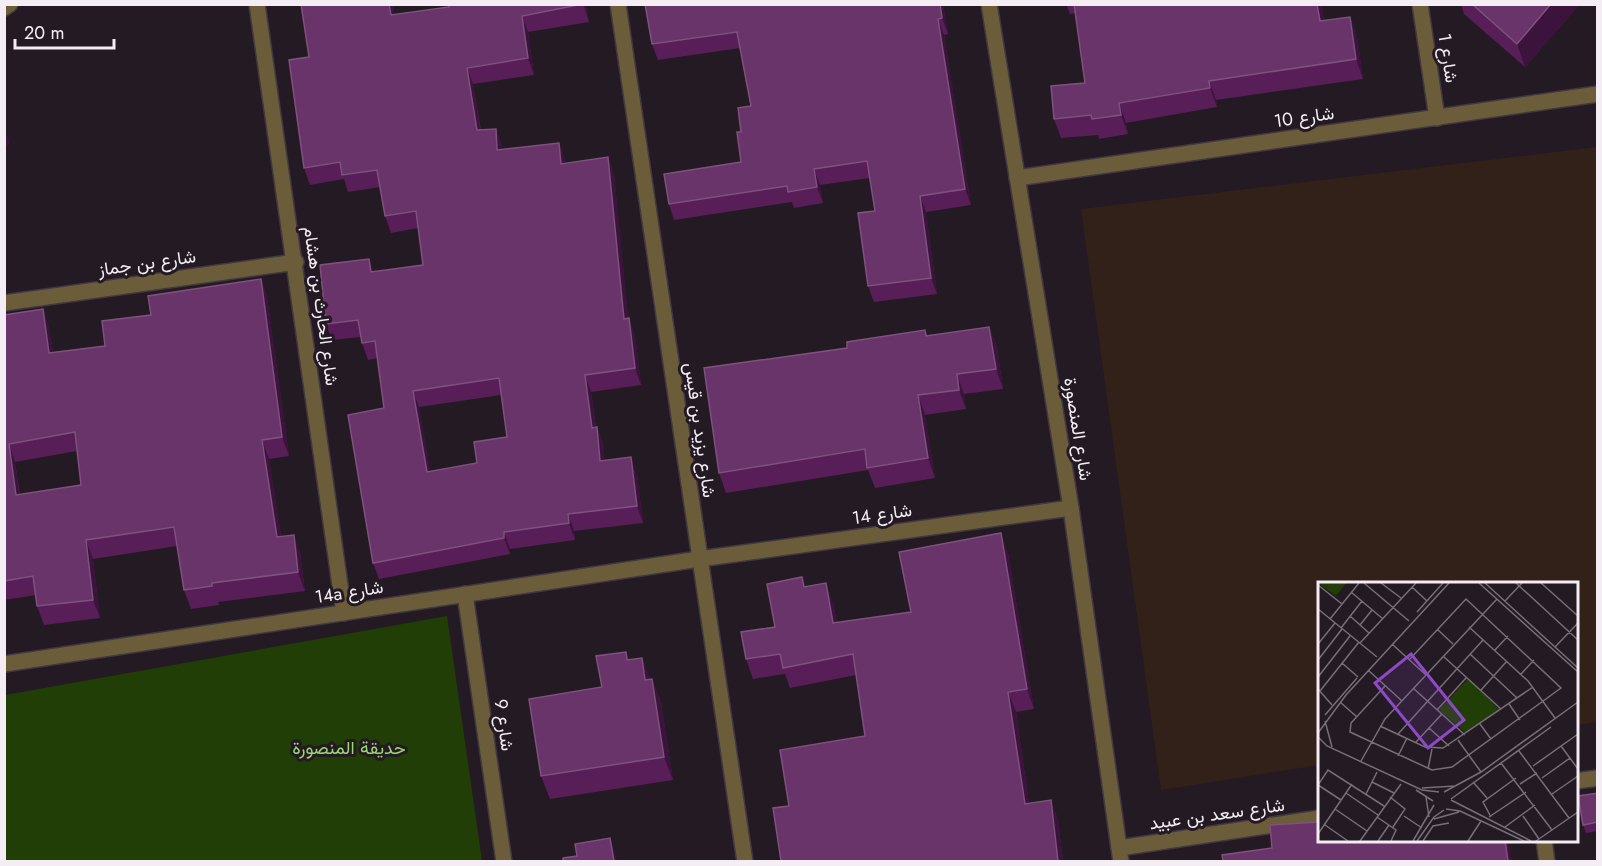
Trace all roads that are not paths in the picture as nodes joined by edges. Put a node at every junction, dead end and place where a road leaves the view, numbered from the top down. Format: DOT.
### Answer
graph roads {
  1 [pos="10,4"];
  2 [pos="257,4"];
  3 [pos="618,4"];
  4 [pos="989,4"];
  5 [pos="1420,4"];
  6 [pos="4,8"];
  7 [pos="1598,94"];
  8 [pos="1437,118"];
  9 [pos="1017,178"];
  10 [pos="296,262"];
  11 [pos="4,303"];
  12 [pos="1071,508"];
  13 [pos="699,559"];
  14 [pos="465,594"];
  15 [pos="344,613"];
  16 [pos="4,664"];
  17 [pos="1598,778"];
  18 [pos="1578,781"];
  19 [pos="1318,818"];
  20 [pos="1544,842"];
  21 [pos="1120,855"];
  22 [pos="504,861"];
  23 [pos="745,861"];
  24 [pos="1547,861"];
  1 -- 6 [label="street"];
  2 -- 10 [label="street, شارع الحارث بن هشام"];
  3 -- 13 [label="street, شارع يزيد بن قيس"];
  4 -- 9 [label="street, شارع المنصورة"];
  5 -- 8 [label="street, شارع 1"];
  7 -- 8 [label="street, شارع 10"];
  8 -- 9 [label="street, شارع 10"];
  9 -- 12 [label="street, شارع المنصورة"];
  10 -- 11 [label="street, شارع بن جماز"];
  10 -- 15 [label="street, شارع الحارث بن هشام"];
  12 -- 13 [label="street, شارع 14"];
  12 -- 21 [label="street, شارع المنصورة"];
  13 -- 14 [label="street, 14a شارع"];
  13 -- 23 [label="street, شارع يزيد بن قيس"];
  14 -- 15 [label="street, 14a شارع"];
  14 -- 22 [label="street, شارع 9"];
  15 -- 16 [label="street, 14a شارع"];
  17 -- 18 [label="street"];
  19 -- 21 [label="street, شارع سعد بن عبيد"];
  20 -- 24 [label="street"];
}
